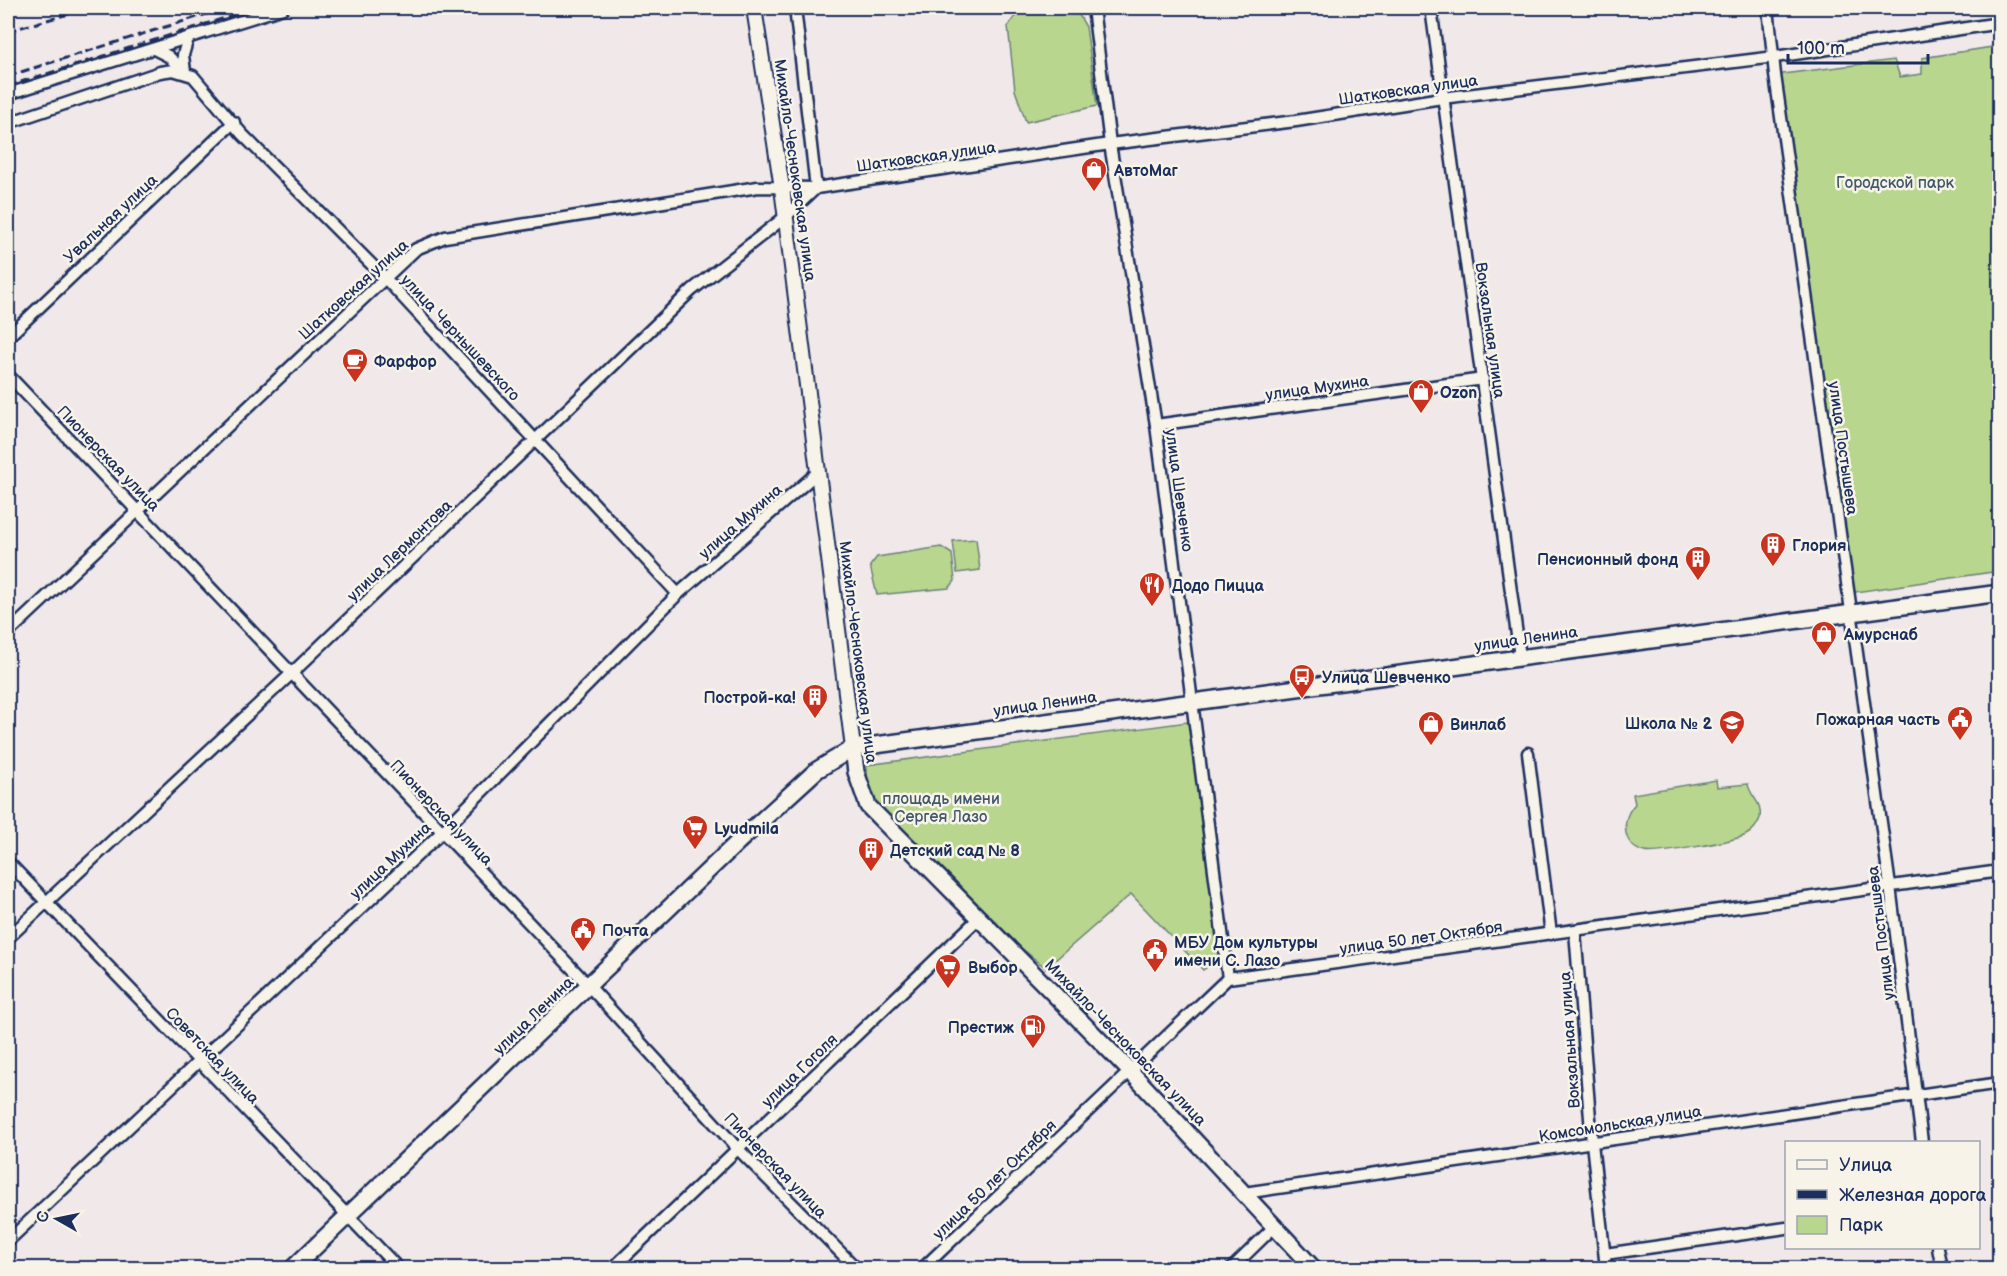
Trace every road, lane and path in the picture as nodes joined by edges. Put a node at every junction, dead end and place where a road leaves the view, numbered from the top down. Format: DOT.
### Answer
graph roads {
  1 [pos="283,8"];
  2 [pos="754,8"];
  3 [pos="795,8"];
  4 [pos="1093,8"];
  5 [pos="1431,8"];
  6 [pos="1768,8"];
  7 [pos="2000,23"];
  8 [pos="188,38"];
  9 [pos="154,50"];
  10 [pos="1775,57"];
  11 [pos="185,72"];
  12 [pos="8,94"];
  13 [pos="1442,98"];
  14 [pos="234,122"];
  15 [pos="8,123"];
  16 [pos="1110,144"];
  17 [pos="782,188"];
  18 [pos="816,188"];
  19 [pos="785,217"];
  20 [pos="386,278"];
  21 [pos="8,337"];
  22 [pos="8,375"];
  23 [pos="1483,379"];
  24 [pos="1156,425"];
  25 [pos="537,442"];
  26 [pos="817,473"];
  27 [pos="138,509"];
  28 [pos="678,594"];
  29 [pos="2000,594"];
  30 [pos="1852,614"];
  31 [pos="8,633"];
  32 [pos="1520,657"];
  33 [pos="290,675"];
  34 [pos="1193,701"];
  35 [pos="853,748"];
  36 [pos="1528,753"];
  37 [pos="441,833"];
  38 [pos="8,862"];
  39 [pos="2000,871"];
  40 [pos="1890,886"];
  41 [pos="45,903"];
  42 [pos="980,917"];
  43 [pos="1575,931"];
  44 [pos="1551,934"];
  45 [pos="8,938"];
  46 [pos="1228,978"];
  47 [pos="589,986"];
  48 [pos="198,1062"];
  49 [pos="1130,1070"];
  50 [pos="2000,1083"];
  51 [pos="1914,1094"];
  52 [pos="1922,1141"];
  53 [pos="1592,1143"];
  54 [pos="738,1149"];
  55 [pos="1244,1193"];
  56 [pos="349,1216"];
  57 [pos="1274,1227"];
  58 [pos="1785,1228"];
  59 [pos="8,1241"];
  60 [pos="1938,1249"];
  61 [pos="1605,1254"];
  62 [pos="293,1269"];
  63 [pos="398,1269"];
  64 [pos="613,1269"];
  65 [pos="856,1269"];
  66 [pos="922,1269"];
  67 [pos="1232,1269"];
  68 [pos="1313,1269"];
  69 [pos="1606,1269"];
  70 [pos="1942,1269"];
  1 -- 8 [label="street"];
  2 -- 17 [label="street, Михайло-Чесноковская улица"];
  3 -- 18 [label="street"];
  4 -- 16 [label="street, улица Шевченко"];
  5 -- 13 [label="street, Вокзальная улица"];
  6 -- 10 [label="street, улица Постышева"];
  7 -- 10 [label="street, Шатковская улица"];
  8 -- 9 [label="street"];
  8 -- 11 [label="street"];
  9 -- 11 [label="street, улица Чернышевского"];
  9 -- 12 [label="street"];
  10 -- 13 [label="street, Шатковская улица"];
  10 -- 30 [label="street, улица Постышева"];
  11 -- 14 [label="street, улица Чернышевского"];
  11 -- 15 [label="street"];
  13 -- 16 [label="street, Шатковская улица"];
  13 -- 23 [label="street, Вокзальная улица"];
  14 -- 20 [label="street, улица Чернышевского"];
  14 -- 21 [label="street, Увальная улица"];
  16 -- 18 [label="street, Шатковская улица"];
  16 -- 24 [label="street, улица Шевченко"];
  17 -- 18 [label="street, Шатковская улица"];
  17 -- 19 [label="street, Михайло-Чесноковская улица"];
  17 -- 20 [label="street, Шатковская улица"];
  18 -- 19 [label="street, улица Лермонтова"];
  19 -- 25 [label="street, улица Лермонтова"];
  19 -- 26 [label="street, Михайло-Чесноковская улица"];
  20 -- 25 [label="street, улица Чернышевского"];
  20 -- 27 [label="street, Шатковская улица"];
  22 -- 27 [label="street, Пионерская улица"];
  23 -- 24 [label="street, улица Мухина"];
  23 -- 32 [label="street, Вокзальная улица"];
  24 -- 34 [label="street, улица Шевченко"];
  25 -- 28 [label="street, улица Чернышевского"];
  25 -- 33 [label="street, улица Лермонтова"];
  26 -- 28 [label="street, улица Мухина"];
  26 -- 35 [label="street, Михайло-Чесноковская улица"];
  27 -- 31 [label="street, Шатковская улица"];
  27 -- 33 [label="street, Пионерская улица"];
  28 -- 37 [label="street, улица Мухина"];
  29 -- 30 [label="main road, улица Ленина"];
  30 -- 32 [label="main road, улица Ленина"];
  30 -- 40 [label="street, улица Постышева"];
  32 -- 34 [label="main road, улица Ленина"];
  33 -- 37 [label="street, Пионерская улица"];
  33 -- 41 [label="street, улица Лермонтова"];
  34 -- 35 [label="main road, улица Ленина"];
  34 -- 46 [label="street, улица Шевченко"];
  35 -- 42 [label="main road, Михайло-Чесноковская улица"];
  35 -- 47 [label="main road, улица Ленина"];
  36 -- 44 [label="street"];
  37 -- 47 [label="street, Пионерская улица"];
  37 -- 48 [label="street, улица Мухина"];
  38 -- 41 [label="street, Советская улица"];
  39 -- 40 [label="street, улица 50 лет Октября"];
  40 -- 43 [label="street, улица 50 лет Октября"];
  40 -- 51 [label="street, улица Постышева"];
  41 -- 45 [label="street, улица Лермонтова"];
  41 -- 48 [label="street, Советская улица"];
  42 -- 49 [label="main road, Михайло-Чесноковская улица"];
  42 -- 54 [label="street, улица Гоголя"];
  43 -- 44 [label="street, улица 50 лет Октября"];
  43 -- 53 [label="street, Вокзальная улица"];
  44 -- 46 [label="street, улица 50 лет Октября"];
  46 -- 49 [label="street, улица 50 лет Октября"];
  47 -- 54 [label="street, Пионерская улица"];
  47 -- 56 [label="main road, улица Ленина"];
  48 -- 56 [label="street, Советская улица"];
  48 -- 59 [label="street, улица Мухина"];
  49 -- 55 [label="main road, Михайло-Чесноковская улица"];
  49 -- 66 [label="street, улица 50 лет Октября"];
  50 -- 51 [label="street, Комсомольская улица"];
  51 -- 52 [label="street, улица Постышева"];
  51 -- 53 [label="street, Комсомольская улица"];
  53 -- 55 [label="street, Комсомольская улица"];
  53 -- 61 [label="street, Вокзальная улица"];
  54 -- 64 [label="street, улица Гоголя"];
  54 -- 65 [label="street, Пионерская улица"];
  55 -- 57 [label="main road, Михайло-Чесноковская улица"];
  56 -- 62 [label="main road, улица Ленина"];
  56 -- 63 [label="street, Советская улица"];
  57 -- 67 [label="street"];
  57 -- 68 [label="main road, Михайло-Чесноковская улица"];
  58 -- 61 [label="street"];
  60 -- 70 [label="street"];
  61 -- 69 [label="street, Вокзальная улица"];
}
